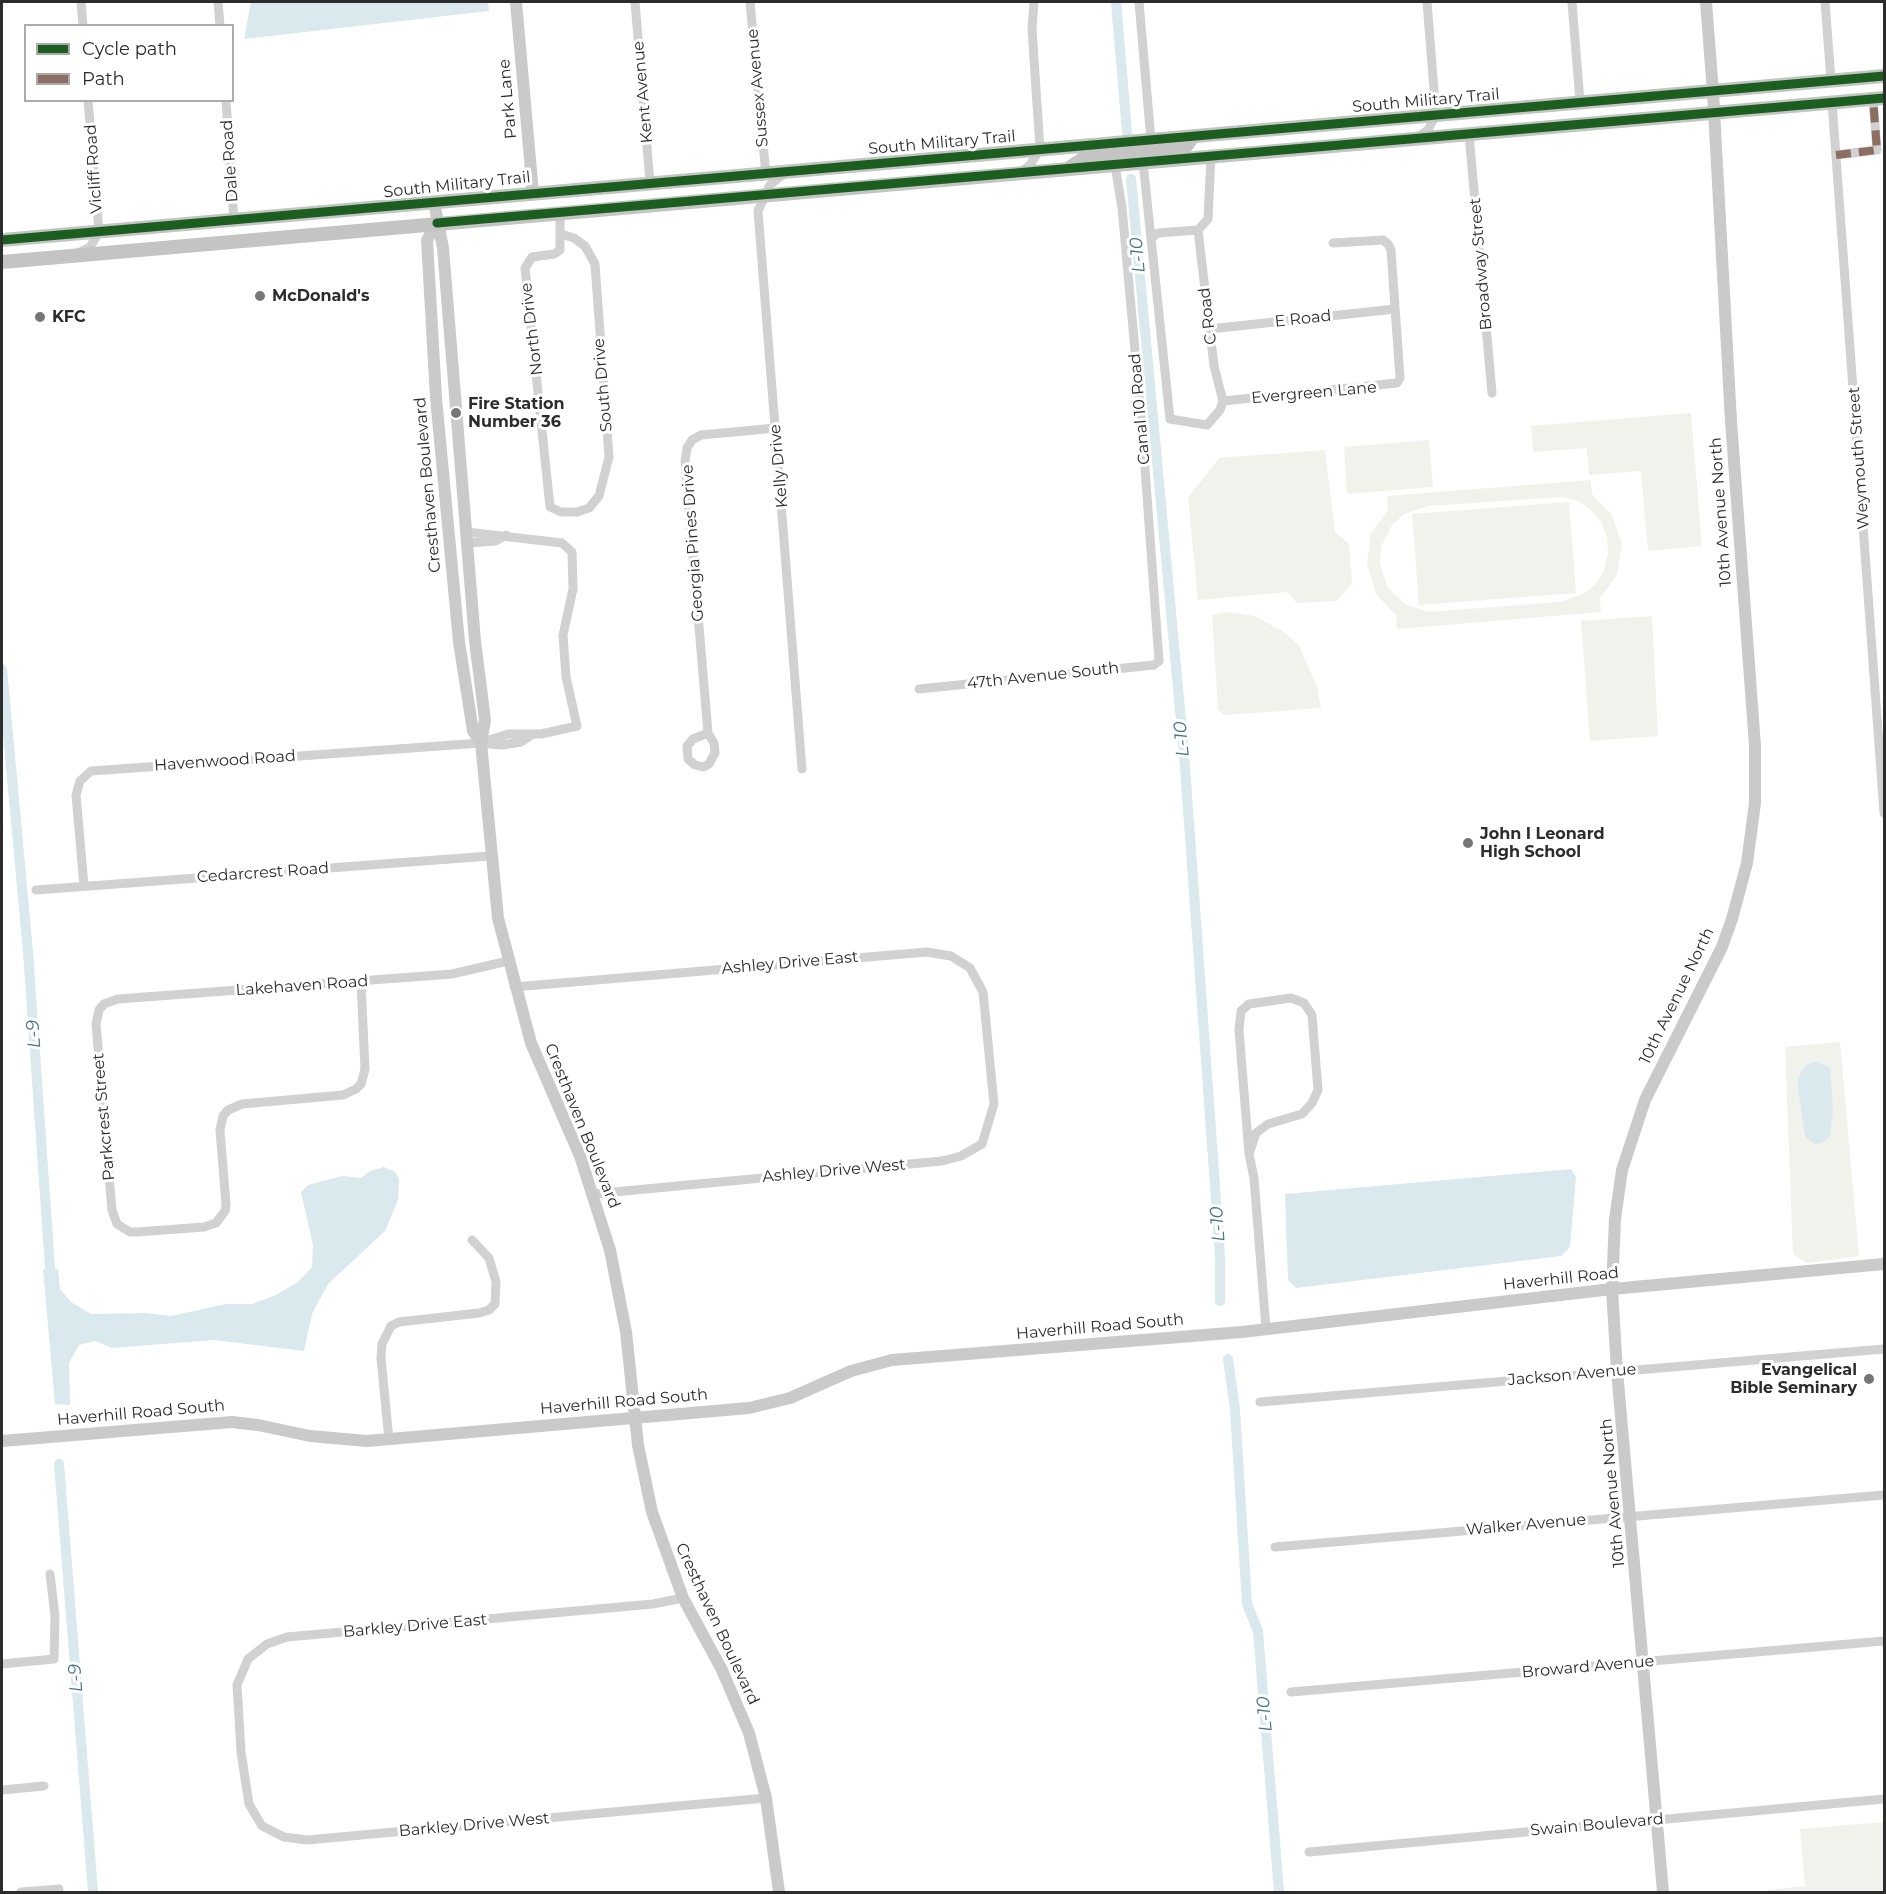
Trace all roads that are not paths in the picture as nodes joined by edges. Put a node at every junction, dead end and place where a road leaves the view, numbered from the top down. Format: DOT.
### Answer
graph roads {
  1 [pos="81,2"];
  2 [pos="218,2"];
  3 [pos="516,2"];
  4 [pos="635,2"];
  5 [pos="750,2"];
  6 [pos="1034,2"];
  7 [pos="1138,2"];
  8 [pos="1427,2"];
  9 [pos="1572,2"];
  10 [pos="1706,2"];
  11 [pos="1825,2"];
  12 [pos="83,24"];
  13 [pos="220,24"];
  14 [pos="1884,76"];
  15 [pos="1831,80"];
  16 [pos="1713,92"];
  17 [pos="1879,98"];
  18 [pos="88,102"];
  19 [pos="226,102"];
  20 [pos="1580,102"];
  21 [pos="1832,102"];
  22 [pos="1714,112"];
  23 [pos="1436,115"];
  24 [pos="1469,134"];
  25 [pos="1193,136"];
  26 [pos="1415,139"];
  27 [pos="1151,140"];
  28 [pos="1040,149"];
  29 [pos="1836,155"];
  30 [pos="1211,156"];
  31 [pos="1143,162"];
  32 [pos="1115,165"];
  33 [pos="1067,170"];
  34 [pos="785,173"];
  35 [pos="766,175"];
  36 [pos="1017,175"];
  37 [pos="729,178"];
  38 [pos="650,183"];
  39 [pos="533,193"];
  40 [pos="764,195"];
  41 [pos="712,199"];
  42 [pos="434,202"];
  43 [pos="560,212"];
  44 [pos="234,222"];
  45 [pos="437,224"];
  46 [pos="127,230"];
  47 [pos="1198,230"];
  48 [pos="99,232"];
  49 [pos="561,234"];
  50 [pos="1153,237"];
  51 [pos="2,240"];
  52 [pos="1333,243"];
  53 [pos="106,254"];
  54 [pos="69,257"];
  55 [pos="2,262"];
  56 [pos="1395,309"];
  57 [pos="1210,329"];
  58 [pos="1492,393"];
  59 [pos="1223,401"];
  60 [pos="776,428"];
  61 [pos="550,507"];
  62 [pos="467,538"];
  63 [pos="1161,654"];
  64 [pos="919,689"];
  65 [pos="708,733"];
  66 [pos="481,743"];
  67 [pos="802,769"];
  68 [pos="1884,813"];
  69 [pos="490,856"];
  70 [pos="84,886"];
  71 [pos="36,890"];
  72 [pos="508,961"];
  73 [pos="361,982"];
  74 [pos="514,987"];
  75 [pos="99,1010"];
  76 [pos="992,1057"];
  77 [pos="1249,1154"];
  78 [pos="593,1194"];
  79 [pos="472,1240"];
  80 [pos="1884,1264"];
  81 [pos="1612,1289"];
  82 [pos="1266,1329"];
  83 [pos="1242,1332"];
  84 [pos="1884,1349"];
  85 [pos="1617,1371"];
  86 [pos="1260,1401"];
  87 [pos="635,1418"];
  88 [pos="389,1440"];
  89 [pos="2,1441"];
  90 [pos="1884,1495"];
  91 [pos="1632,1516"];
  92 [pos="1275,1547"];
  93 [pos="50,1574"];
  94 [pos="683,1598"];
  95 [pos="1884,1641"];
  96 [pos="1645,1662"];
  97 [pos="2,1664"];
  98 [pos="1291,1692"];
  99 [pos="241,1752"];
  100 [pos="44,1786"];
  101 [pos="2,1790"];
  102 [pos="766,1798"];
  103 [pos="1884,1799"];
  104 [pos="1657,1819"];
  105 [pos="1309,1852"];
  106 [pos="60,1889"];
  107 [pos="21,1893"];
  108 [pos="779,1893"];
  109 [pos="1663,1893"];
  1 -- 12 [label="street"];
  2 -- 13 [label="street"];
  3 -- 39 [label="street, Park Lane"];
  4 -- 38 [label="street, Kent Avenue"];
  5 -- 35 [label="street, Sussex Avenue"];
  6 -- 28 [label="street"];
  7 -- 27 [label="street"];
  8 -- 23 [label="street"];
  9 -- 20 [label="street"];
  10 -- 16 [label="street, 10th Avenue North"];
  11 -- 15 [label="street"];
  14 -- 15 [label="main road, South Military Trail"];
  15 -- 16 [label="main road, South Military Trail"];
  16 -- 20 [label="main road, South Military Trail"];
  16 -- 22 [label="street, 10th Avenue North"];
  17 -- 21 [label="main road"];
  17 -- 29 [label="street"];
  18 -- 48 [label="street, Vicliff Road"];
  19 -- 44 [label="street, Dale Road"];
  20 -- 23 [label="main road, South Military Trail"];
  21 -- 22 [label="main road"];
  21 -- 29 [label="street, Weymouth Street"];
  22 -- 24 [label="main road"];
  22 -- 81 [label="street, 10th Avenue North"];
  23 -- 25 [label="main road, South Military Trail"];
  23 -- 26 [label="street"];
  24 -- 26 [label="main road"];
  24 -- 58 [label="street, Broadway Street"];
  25 -- 27 [label="main road, South Military Trail"];
  25 -- 33 [label="main road"];
  26 -- 30 [label="main road"];
  27 -- 28 [label="main road, South Military Trail"];
  28 -- 34 [label="main road, South Military Trail"];
  28 -- 36 [label="street"];
  29 -- 68 [label="street, Weymouth Street"];
  30 -- 31 [label="main road"];
  30 -- 47 [label="street"];
  31 -- 32 [label="main road"];
  31 -- 50 [label="street"];
  32 -- 33 [label="main road"];
  32 -- 63 [label="street, Canal 10 Road"];
  33 -- 36 [label="main road"];
  34 -- 35 [label="main road, South Military Trail"];
  34 -- 40 [label="street"];
  35 -- 37 [label="main road, South Military Trail"];
  36 -- 40 [label="main road"];
  37 -- 38 [label="main road, South Military Trail"];
  37 -- 41 [label="main road"];
  38 -- 39 [label="main road, South Military Trail"];
  39 -- 42 [label="main road, South Military Trail"];
  40 -- 41 [label="main road"];
  40 -- 60 [label="street, Kelly Drive"];
  41 -- 43 [label="main road"];
  42 -- 44 [label="main road, South Military Trail"];
  42 -- 45 [label="street, Cresthaven Boulevard"];
  43 -- 45 [label="main road"];
  43 -- 49 [label="street"];
  44 -- 46 [label="main road, South Military Trail"];
  45 -- 53 [label="main road"];
  45 -- 62 [label="street, Cresthaven Boulevard"];
  45 -- 66 [label="street, Cresthaven Boulevard"];
  46 -- 48 [label="main road, South Military Trail"];
  46 -- 53 [label="main road"];
  47 -- 50 [label="street"];
  47 -- 57 [label="street, C Road"];
  48 -- 51 [label="main road, South Military Trail"];
  48 -- 54 [label="street, Vicliff Road"];
  49 -- 61 [label="street, North Drive"];
  49 -- 61 [label="street, South Drive"];
  50 -- 59 [label="street"];
  52 -- 56 [label="street, Evergreen Lane"];
  53 -- 54 [label="main road"];
  54 -- 55 [label="main road"];
  56 -- 57 [label="street, E Road"];
  56 -- 59 [label="street, Evergreen Lane"];
  57 -- 59 [label="street, C Road"];
  60 -- 65 [label="street, Georgia Pines Drive"];
  60 -- 67 [label="street, Kelly Drive"];
  62 -- 66 [label="street, Cresthaven Boulevard"];
  62 -- 66 [label="street, Havenwood Road"];
  63 -- 64 [label="street, 47th Avenue South"];
  66 -- 69 [label="street, Cresthaven Boulevard"];
  66 -- 70 [label="street, Havenwood Road"];
  69 -- 70 [label="street, Cedarcrest Road"];
  69 -- 72 [label="street, Cresthaven Boulevard"];
  70 -- 71 [label="street, Cedarcrest Road"];
  72 -- 73 [label="street, Lakehaven Road"];
  72 -- 74 [label="street, Cresthaven Boulevard"];
  73 -- 75 [label="street, Lakehaven Road"];
  73 -- 75 [label="street, Parkcrest Street"];
  74 -- 76 [label="street, Ashley Drive East"];
  74 -- 78 [label="street, Cresthaven Boulevard"];
  76 -- 78 [label="street, Ashley Drive West"];
  77 -- 77 [label="street"];
  77 -- 82 [label="street"];
  78 -- 87 [label="street, Cresthaven Boulevard"];
  79 -- 88 [label="street"];
  80 -- 81 [label="street, Haverhill Road"];
  81 -- 82 [label="street, Haverhill Road"];
  81 -- 85 [label="street, 10th Avenue North"];
  82 -- 83 [label="street, Haverhill Road"];
  83 -- 87 [label="street, Haverhill Road South"];
  84 -- 85 [label="street, Jackson Avenue"];
  85 -- 86 [label="street, Jackson Avenue"];
  85 -- 91 [label="street, 10th Avenue North"];
  87 -- 88 [label="street, Haverhill Road South"];
  87 -- 94 [label="street, Cresthaven Boulevard"];
  88 -- 89 [label="street, Haverhill Road South"];
  90 -- 91 [label="street, Walker Avenue"];
  91 -- 92 [label="street, Walker Avenue"];
  91 -- 96 [label="street, 10th Avenue North"];
  93 -- 97 [label="street"];
  94 -- 99 [label="street, Barkley Drive East"];
  94 -- 102 [label="street, Cresthaven Boulevard"];
  95 -- 96 [label="street, Broward Avenue"];
  96 -- 98 [label="street, Broward Avenue"];
  96 -- 104 [label="street, 10th Avenue North"];
  99 -- 102 [label="street, Barkley Drive West"];
  100 -- 101 [label="street"];
  102 -- 108 [label="street, Cresthaven Boulevard"];
  103 -- 104 [label="street, Swain Boulevard"];
  104 -- 105 [label="street, Swain Boulevard"];
  104 -- 109 [label="street, 10th Avenue North"];
  106 -- 107 [label="street"];
}
